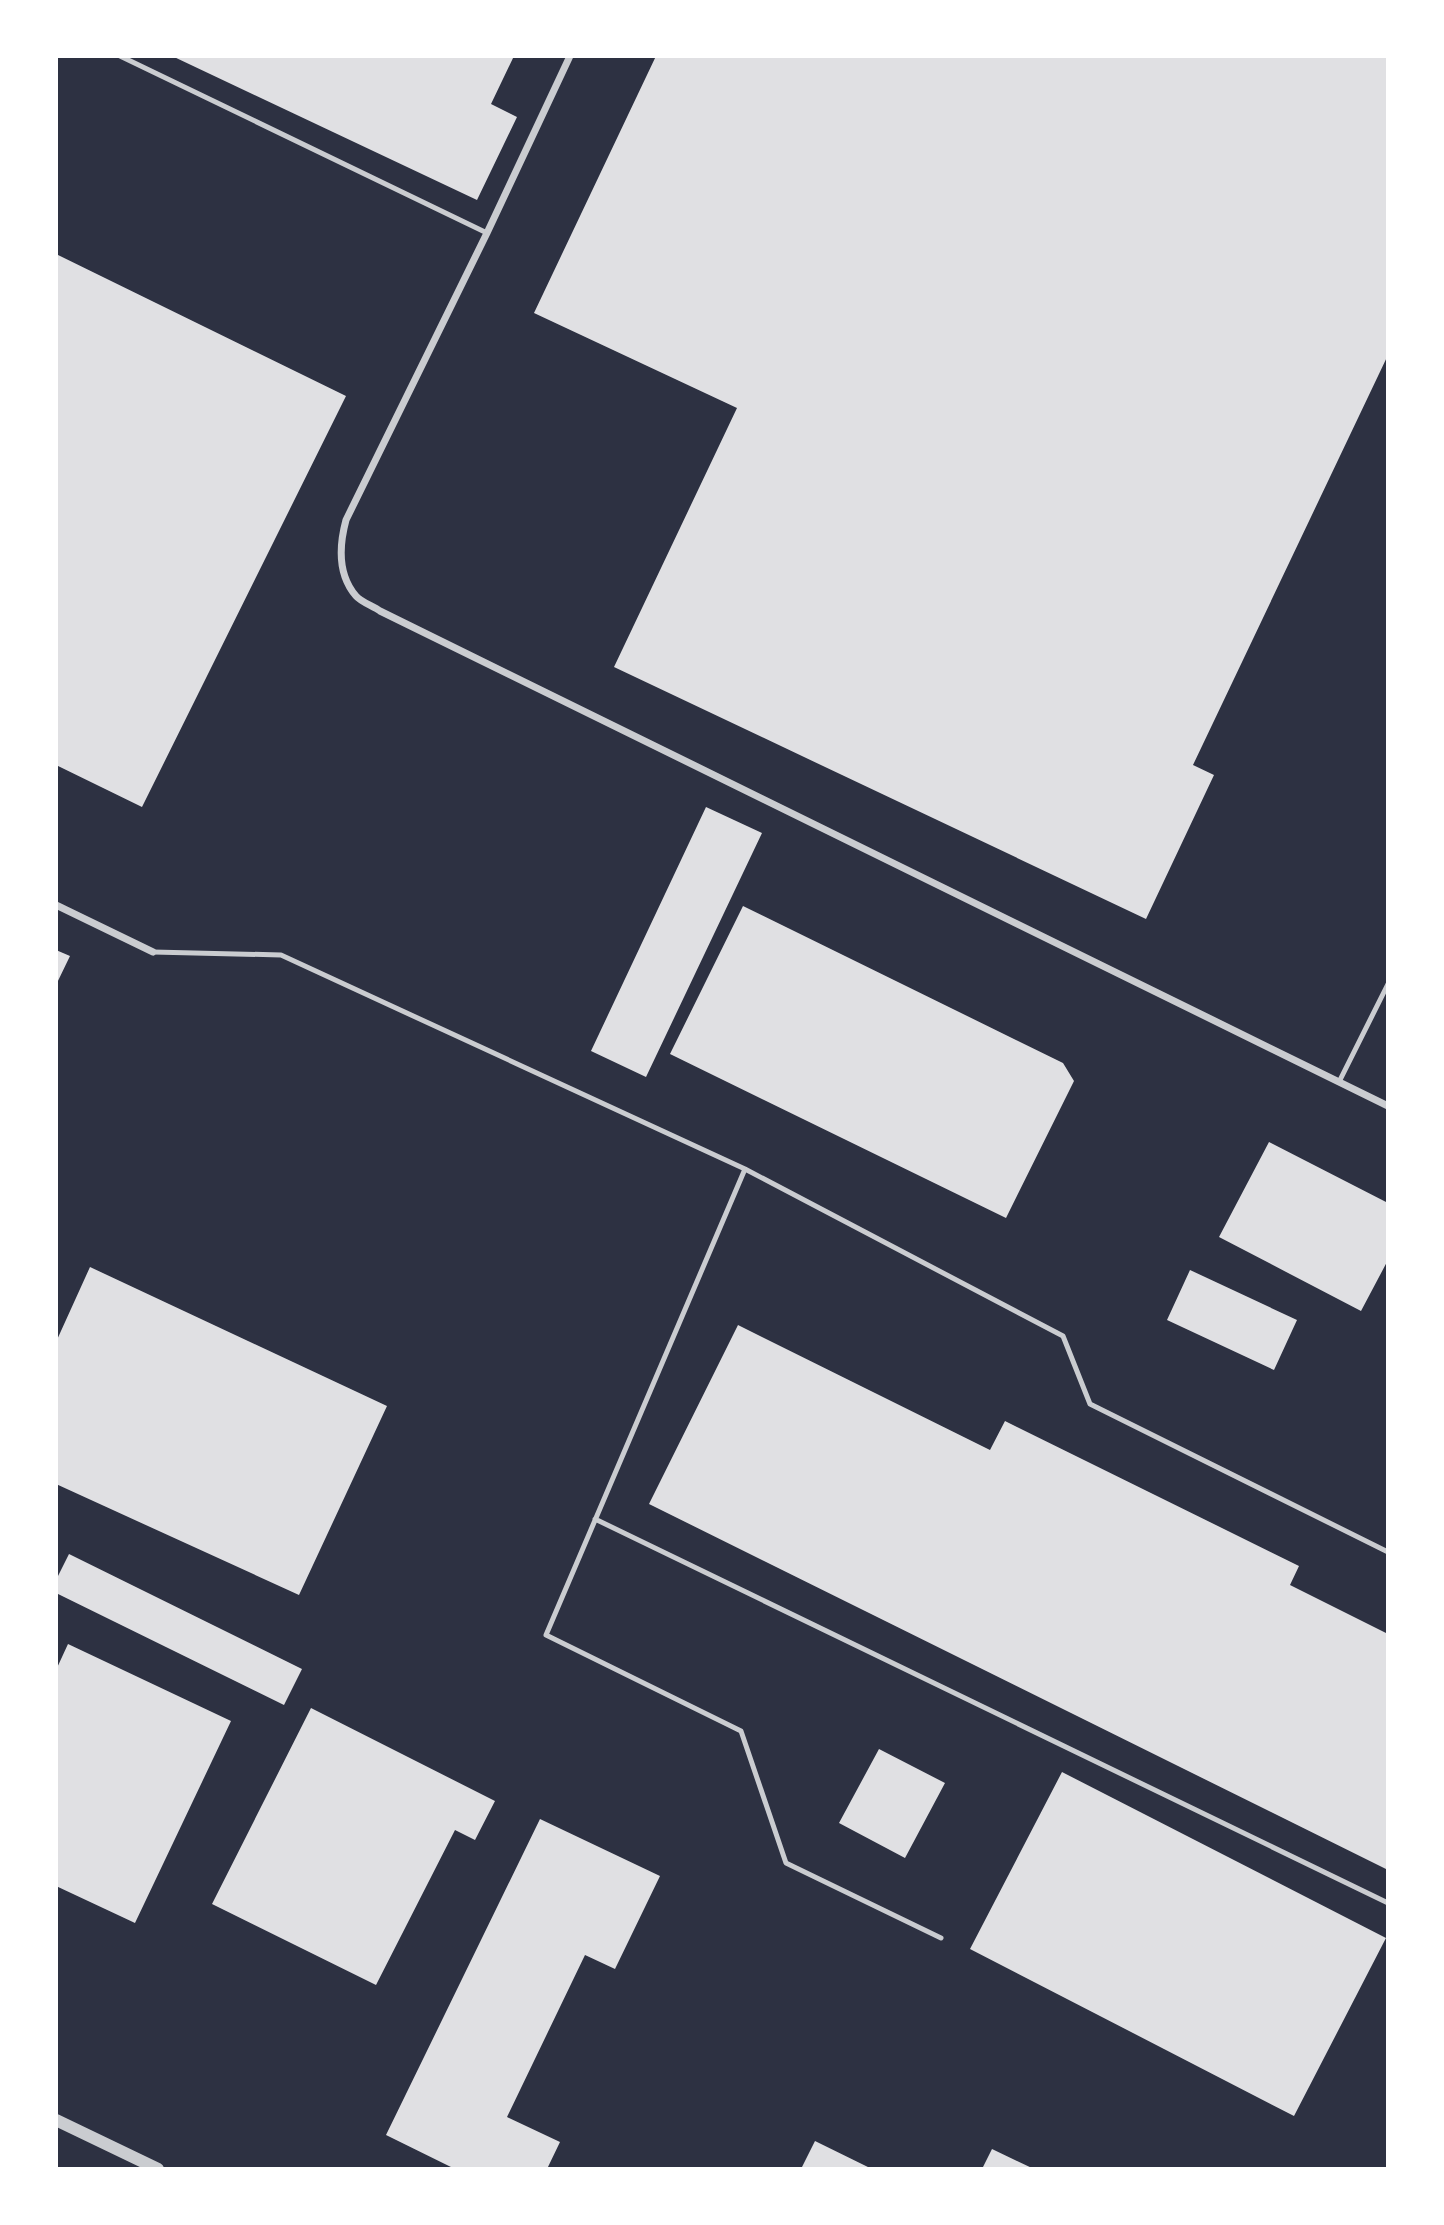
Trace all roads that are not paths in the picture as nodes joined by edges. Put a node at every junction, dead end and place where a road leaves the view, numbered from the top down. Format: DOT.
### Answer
graph roads {
  1 [pos="120,56"];
  2 [pos="569,56"];
  3 [pos="487,233"];
  4 [pos="56,905"];
  5 [pos="153,951"];
  6 [pos="1388,984"];
  7 [pos="1339,1082"];
  8 [pos="1388,1106"];
  9 [pos="745,1169"];
  10 [pos="595,1519"];
  11 [pos="1388,1552"];
  12 [pos="1388,1903"];
  13 [pos="941,1938"];
  14 [pos="56,2120"];
  15 [pos="158,2169"];
  1 -- 3 [label="lane"];
  2 -- 3 [label="street"];
  3 -- 7 [label="street"];
  4 -- 5 [label="street"];
  5 -- 9 [label="lane"];
  6 -- 7 [label="lane"];
  7 -- 8 [label="street"];
  9 -- 10 [label="lane"];
  9 -- 11 [label="lane"];
  10 -- 12 [label="lane"];
  10 -- 13 [label="lane"];
  14 -- 15 [label="street"];
}
